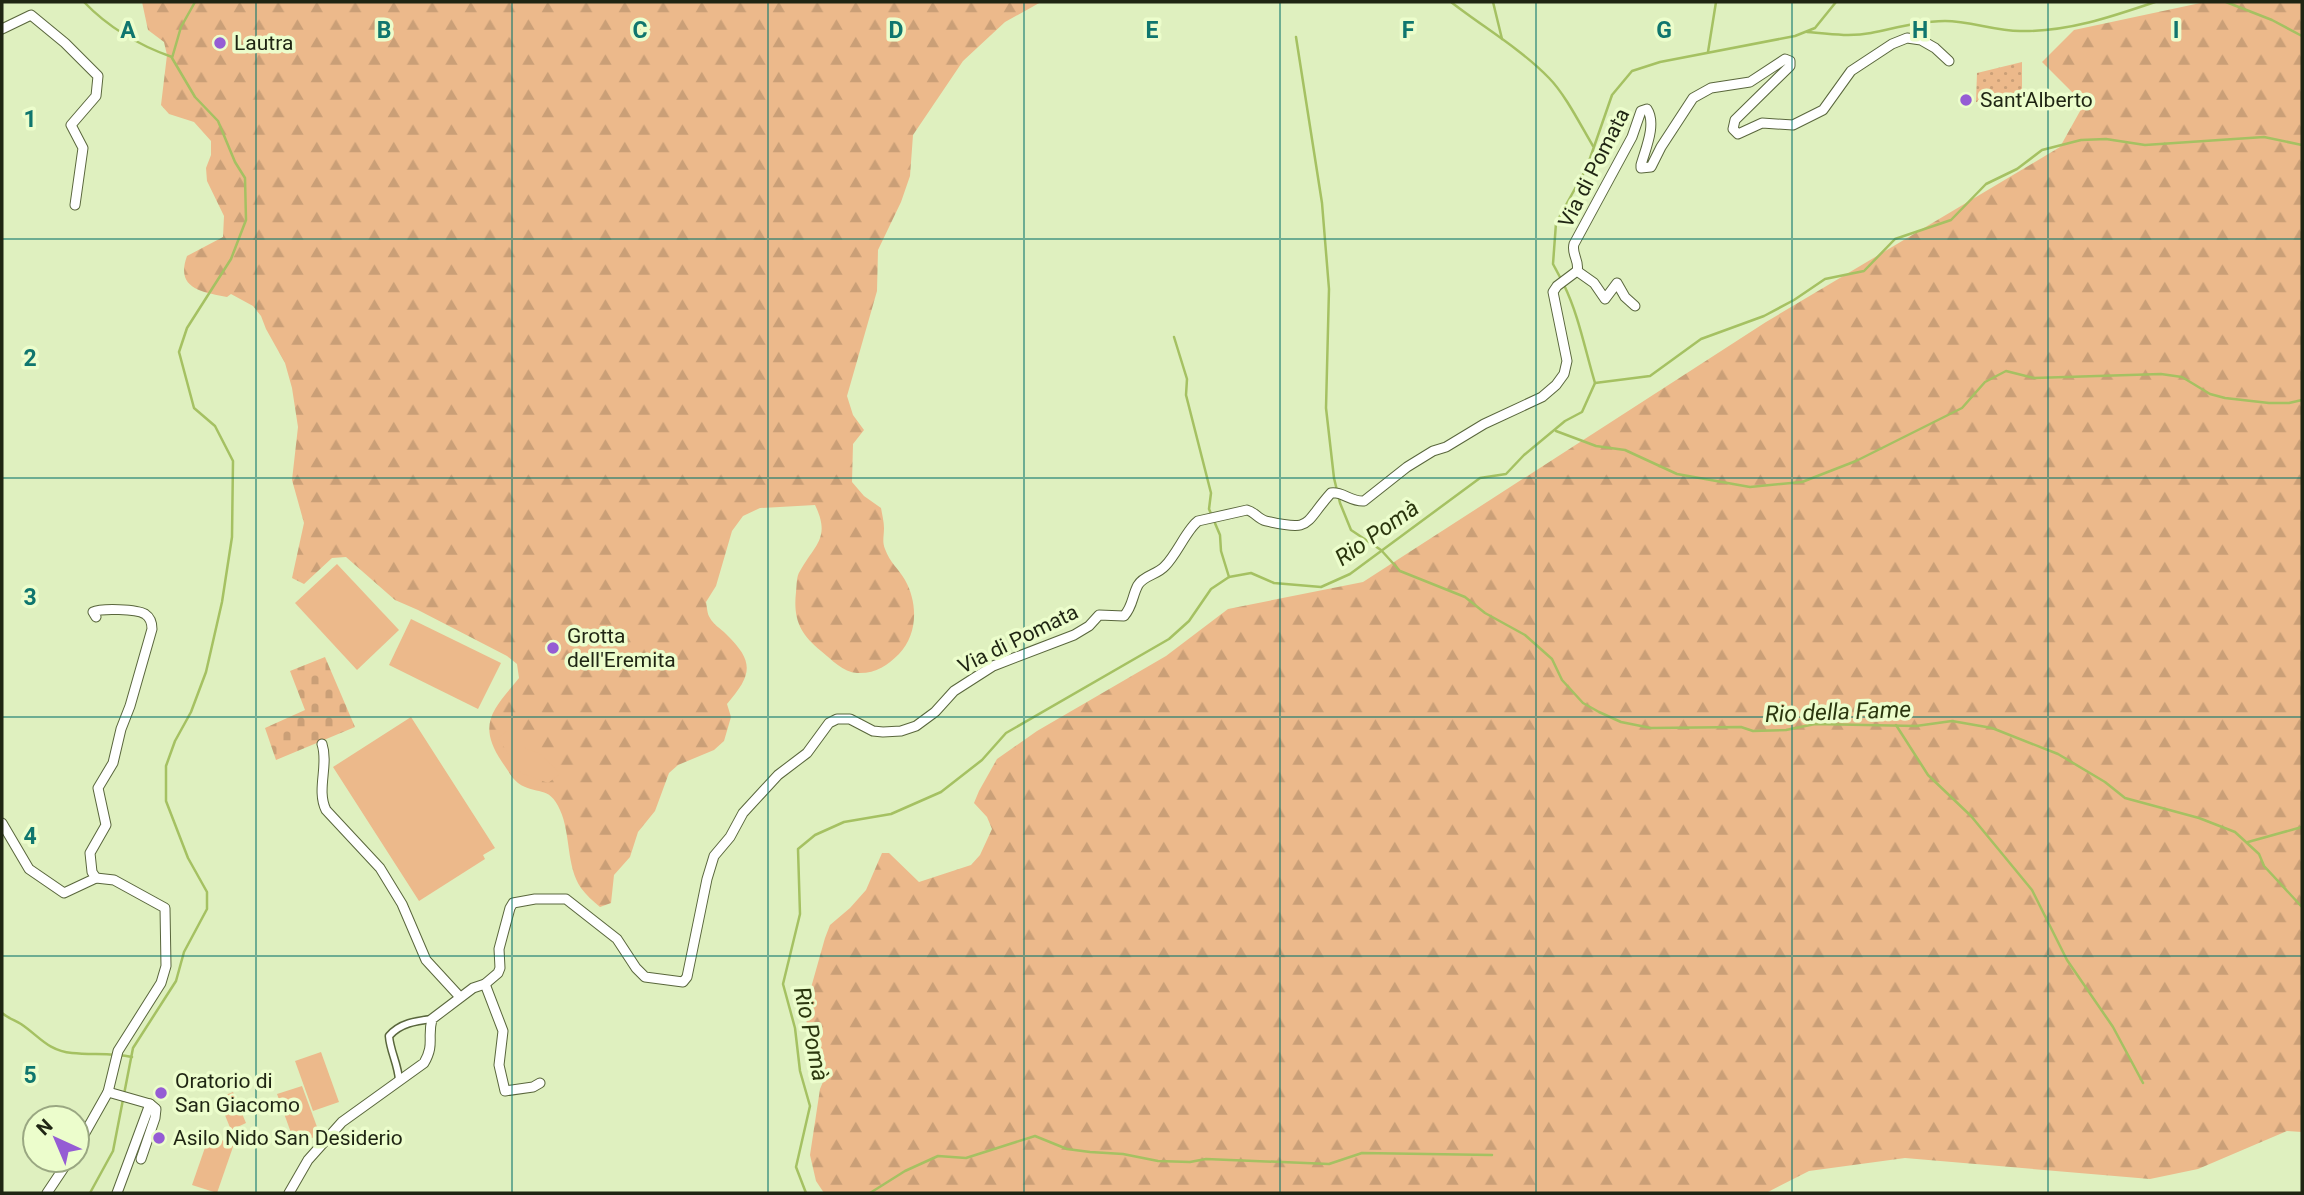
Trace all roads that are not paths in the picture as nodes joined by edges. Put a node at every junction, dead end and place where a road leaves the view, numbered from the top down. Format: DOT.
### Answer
graph roads {
  1 [pos="2,29"];
  2 [pos="1949,61"];
  3 [pos="75,205"];
  4 [pos="1573,273"];
  5 [pos="1635,306"];
  6 [pos="96,617"];
  7 [pos="322,744"];
  8 [pos="2,823"];
  9 [pos="96,878"];
  10 [pos="485,984"];
  11 [pos="460,997"];
  12 [pos="432,1019"];
  13 [pos="399,1080"];
  14 [pos="540,1083"];
  15 [pos="113,1093"];
  16 [pos="150,1104"];
  17 [pos="91,1126"];
  18 [pos="141,1159"];
  19 [pos="60,1174"];
  20 [pos="47,1193"];
  21 [pos="117,1193"];
  22 [pos="289,1193"];
  1 -- 3 [label="street"];
  2 -- 4 [label="street, Via di Pomata"];
  4 -- 5 [label="street"];
  4 -- 10 [label="street, Via di Pomata"];
  6 -- 9 [label="street"];
  7 -- 11 [label="street"];
  8 -- 9 [label="street"];
  9 -- 15 [label="street"];
  10 -- 11 [label="street"];
  10 -- 14 [label="street"];
  11 -- 12 [label="street"];
  12 -- 13 [label="street"];
  12 -- 13 [label="street"];
  13 -- 22 [label="street"];
  15 -- 16 [label="street"];
  15 -- 17 [label="street"];
  16 -- 18 [label="street"];
  16 -- 21 [label="street"];
  19 -- 20 [label="street"];
}
